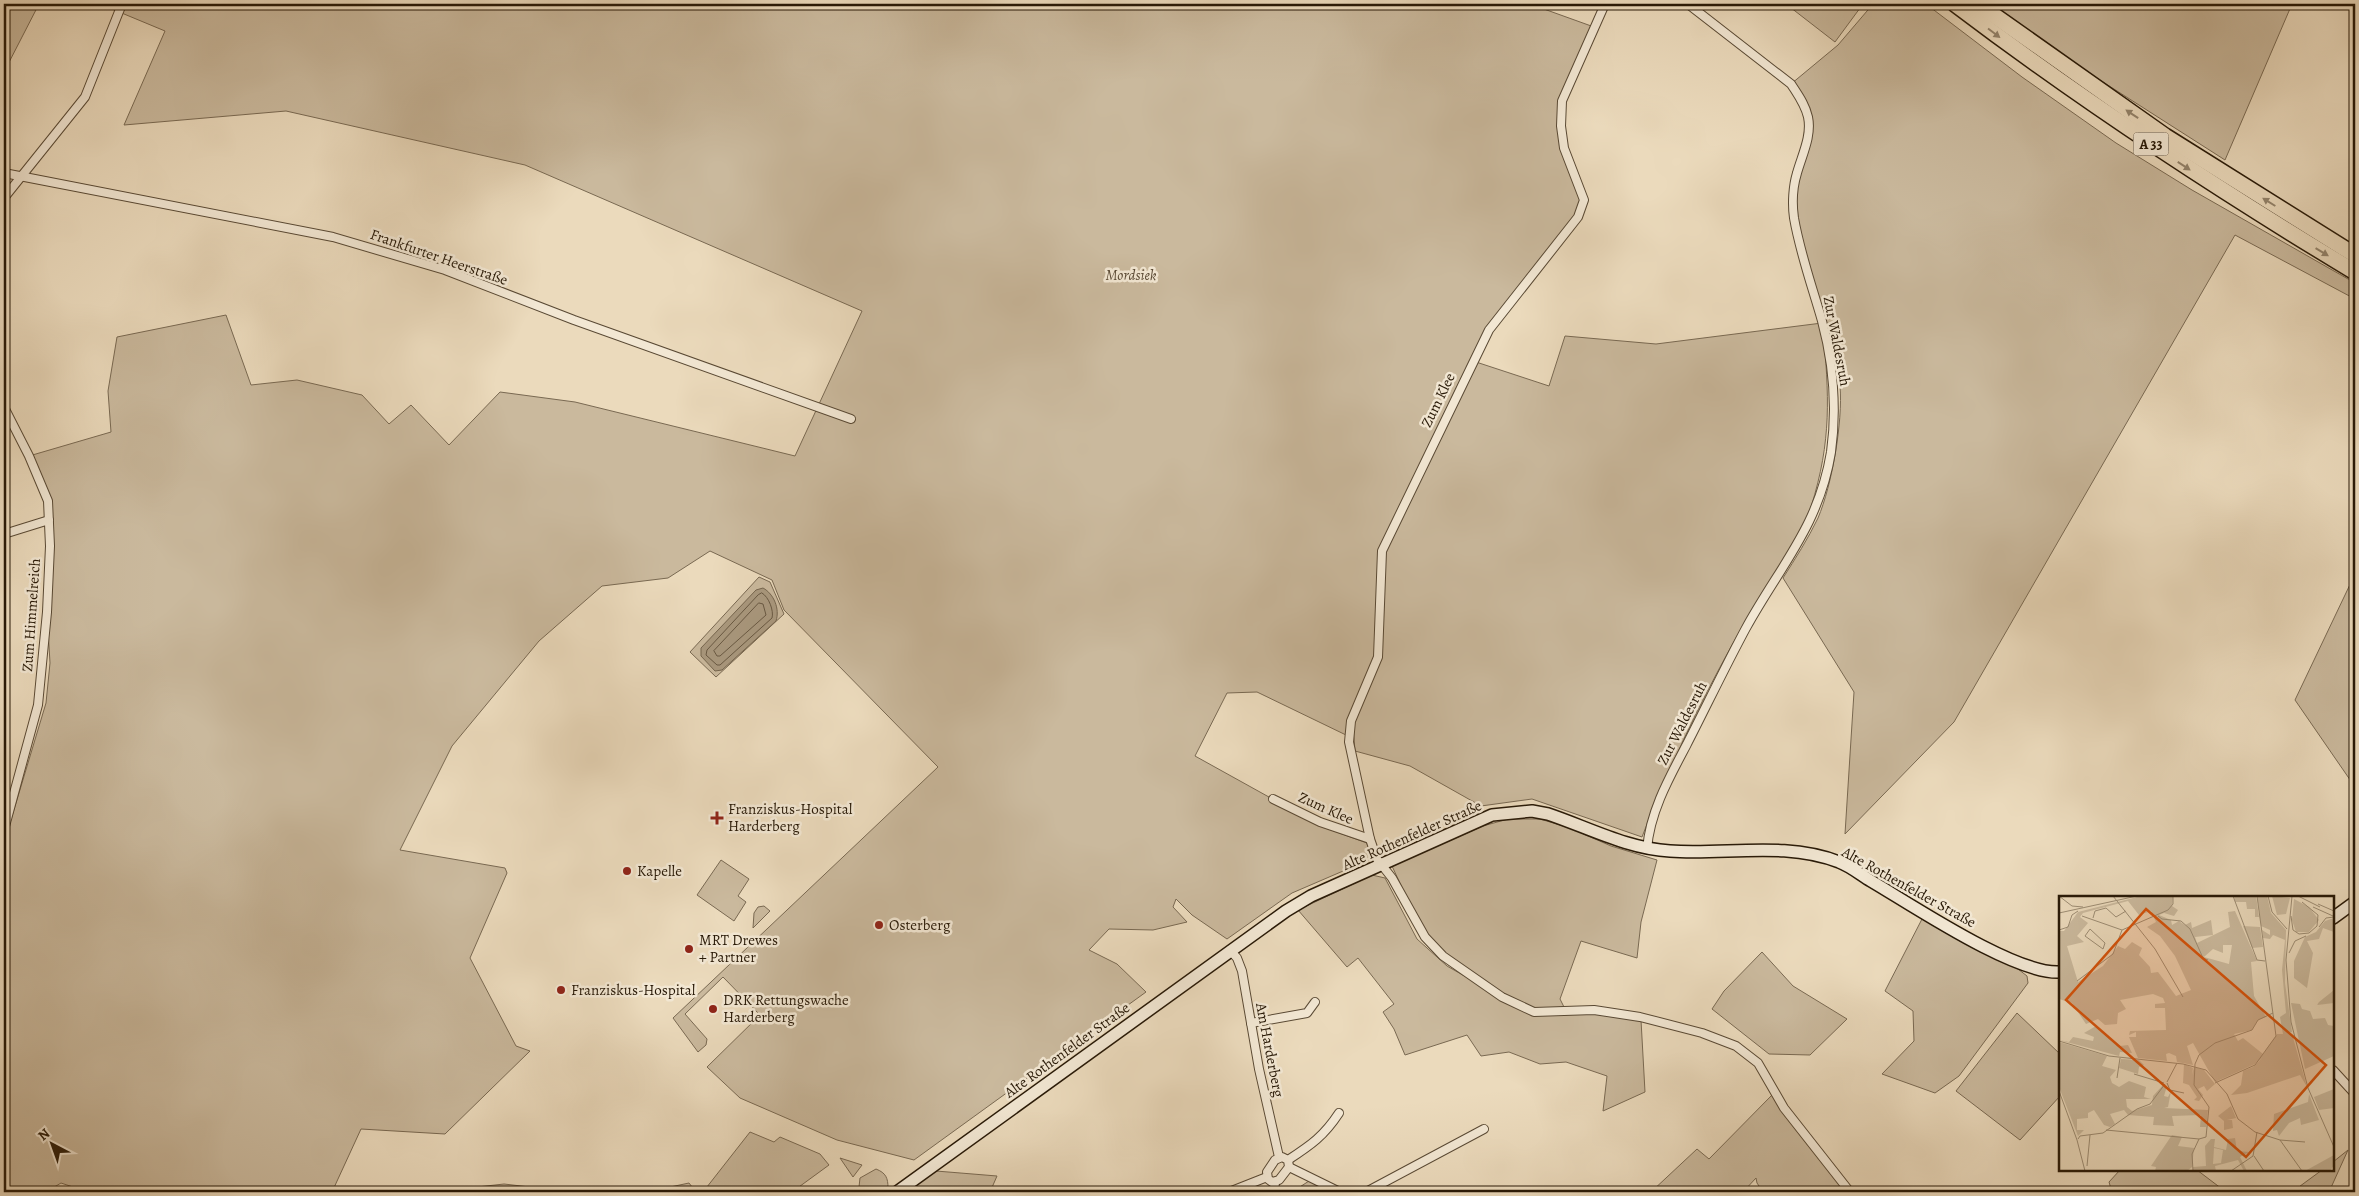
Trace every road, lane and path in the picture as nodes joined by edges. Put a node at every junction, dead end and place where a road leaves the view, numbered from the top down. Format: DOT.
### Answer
graph roads {
  1 [pos="122,4"];
  2 [pos="1605,4"];
  3 [pos="1688,4"];
  4 [pos="1955,4"];
  5 [pos="1978,4"];
  6 [pos="4,173"];
  7 [pos="20,176"];
  8 [pos="4,198"];
  9 [pos="2355,255"];
  10 [pos="2355,272"];
  11 [pos="4,407"];
  12 [pos="851,419"];
  13 [pos="50,520"];
  14 [pos="4,534"];
  15 [pos="1273,798"];
  16 [pos="4,830"];
  17 [pos="1370,839"];
  18 [pos="1647,849"];
  19 [pos="1381,864"];
  20 [pos="2355,902"];
  21 [pos="2334,917"];
  22 [pos="1230,950"];
  23 [pos="2059,972"];
  24 [pos="1315,1002"];
  25 [pos="1251,1023"];
  26 [pos="2334,1071"];
  27 [pos="2355,1094"];
  28 [pos="1338,1113"];
  29 [pos="1484,1129"];
  30 [pos="1279,1157"];
  31 [pos="1289,1163"];
  32 [pos="1267,1177"];
  33 [pos="1275,1182"];
  34 [pos="897,1192"];
  35 [pos="1229,1192"];
  36 [pos="1274,1192"];
  37 [pos="1340,1192"];
  38 [pos="1366,1192"];
  39 [pos="1850,1192"];
  1 -- 7 [label="street"];
  2 -- 17 [label="street, Zum Klee"];
  3 -- 18 [label="street, Zur Waldesruh"];
  4 -- 10 [label="highway, A 33, one-way"];
  9 -- 5 [label="highway, A 33, one-way"];
  6 -- 7 [label="street, Frankfurter Heerstraße"];
  7 -- 8 [label="street"];
  7 -- 12 [label="street, Frankfurter Heerstraße"];
  11 -- 13 [label="street, Zum Himmelreich"];
  13 -- 14 [label="street"];
  13 -- 16 [label="street, Zum Himmelreich"];
  15 -- 17 [label="street, Zum Klee"];
  17 -- 19 [label="street, Zum Klee"];
  18 -- 19 [label="street, Alte Rothenfelder Straße"];
  18 -- 23 [label="street, Alte Rothenfelder Straße"];
  19 -- 22 [label="street, Alte Rothenfelder Straße"];
  19 -- 39 [label="street, Zum Klee"];
  20 -- 21 [label="street"];
  22 -- 25 [label="street, Am Harderberg"];
  22 -- 34 [label="street, Alte Rothenfelder Straße"];
  24 -- 25 [label="street"];
  25 -- 30 [label="street, Am Harderberg"];
  26 -- 27 [label="street"];
  28 -- 31 [label="street"];
  29 -- 38 [label="street"];
  30 -- 31 [label="street"];
  30 -- 32 [label="street"];
  31 -- 33 [label="street"];
  31 -- 37 [label="street"];
  32 -- 33 [label="street"];
  32 -- 35 [label="street"];
  33 -- 36 [label="street"];
}
